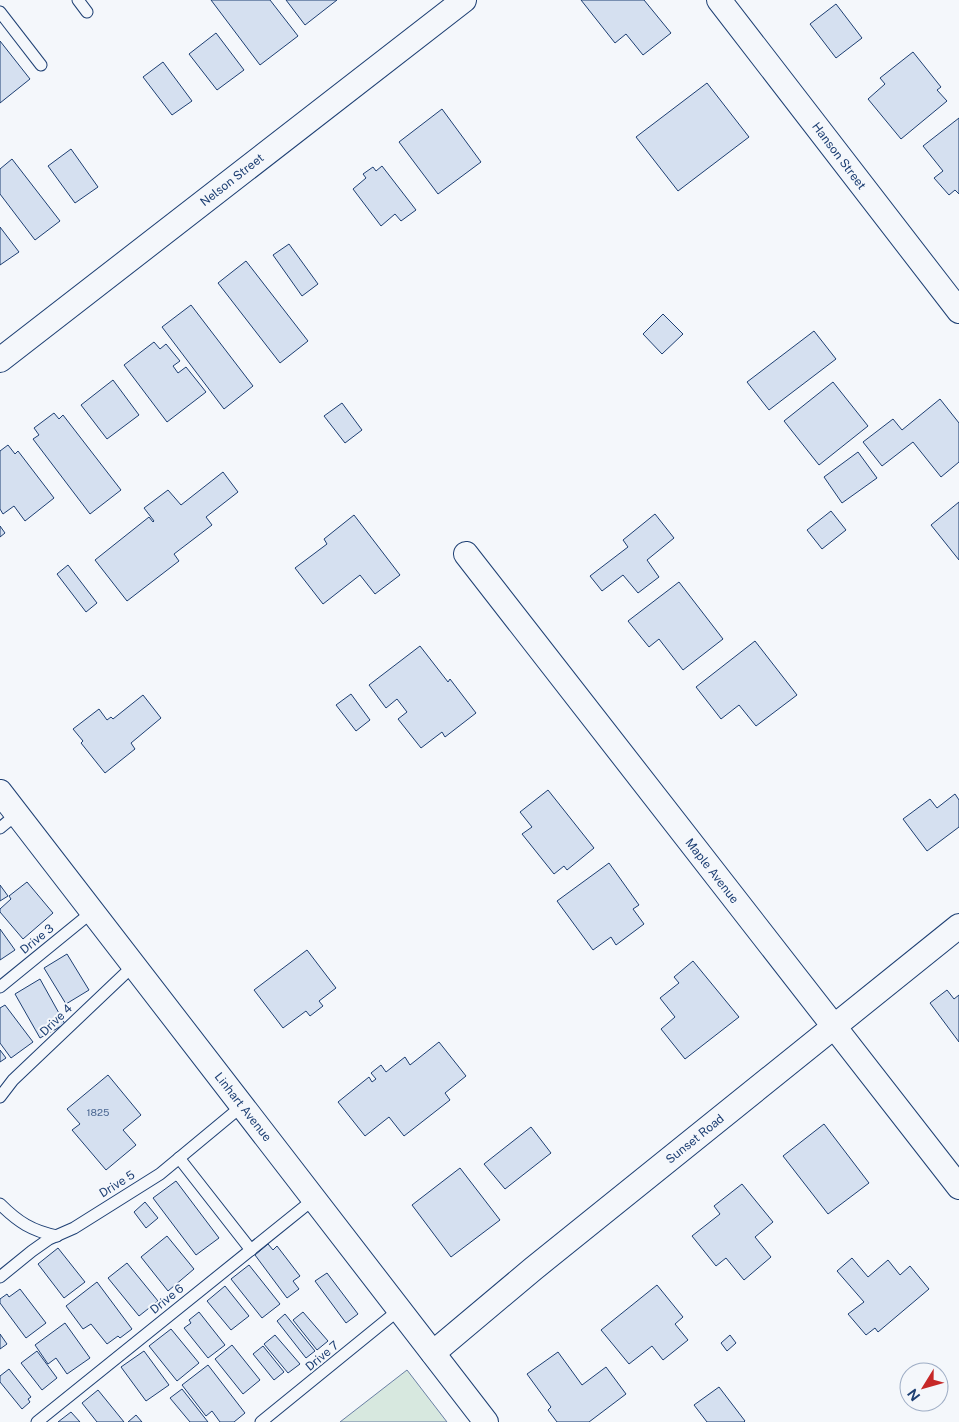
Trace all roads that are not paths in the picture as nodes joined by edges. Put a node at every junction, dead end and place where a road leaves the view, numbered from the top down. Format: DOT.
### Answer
graph roads {
  1 [pos="78,0"];
  2 [pos="464,0"];
  3 [pos="719,0"];
  4 [pos="0,12"];
  5 [pos="87,12"];
  6 [pos="41,66"];
  7 [pos="959,311"];
  8 [pos="0,360"];
  9 [pos="466,554"];
  10 [pos="0,792"];
  11 [pos="9,821"];
  12 [pos="92,912"];
  13 [pos="959,926"];
  14 [pos="133,966"];
  15 [pos="0,987"];
  16 [pos="833,1026"];
  17 [pos="0,1097"];
  18 [pos="242,1106"];
  19 [pos="179,1158"];
  20 [pos="959,1187"];
  21 [pos="314,1199"];
  22 [pos="0,1204"];
  23 [pos="57,1236"];
  24 [pos="251,1250"];
  25 [pos="0,1277"];
  26 [pos="400,1310"];
  27 [pos="433,1353"];
  28 [pos="37,1422"];
  29 [pos="261,1422"];
  30 [pos="486,1422"];
  1 -- 5 [label="lane"];
  2 -- 8 [label="street, Nelson Street"];
  3 -- 7 [label="street, Hanson Street"];
  4 -- 6 [label="lane"];
  9 -- 16 [label="street, Maple Avenue"];
  10 -- 11 [label="street, Linhart Avenue"];
  11 -- 12 [label="street, Linhart Avenue"];
  12 -- 14 [label="street, Linhart Avenue"];
  12 -- 15 [label="lane, Drive 3"];
  13 -- 16 [label="street, Sunset Road"];
  14 -- 17 [label="lane, Drive 4"];
  14 -- 18 [label="street, Linhart Avenue"];
  16 -- 20 [label="street, Maple Avenue"];
  16 -- 27 [label="street, Sunset Road"];
  18 -- 19 [label="lane, Drive 5"];
  18 -- 21 [label="street, Linhart Avenue"];
  19 -- 23 [label="lane, Drive 5"];
  19 -- 24 [label="lane"];
  21 -- 24 [label="lane, Drive 6"];
  21 -- 26 [label="street, Linhart Avenue"];
  22 -- 23 [label="lane"];
  23 -- 25 [label="lane, Drive 5"];
  24 -- 28 [label="lane, Drive 6"];
  26 -- 27 [label="street, Linhart Avenue"];
  26 -- 29 [label="lane, Drive 7"];
  27 -- 30 [label="street, Linhart Avenue"];
}
